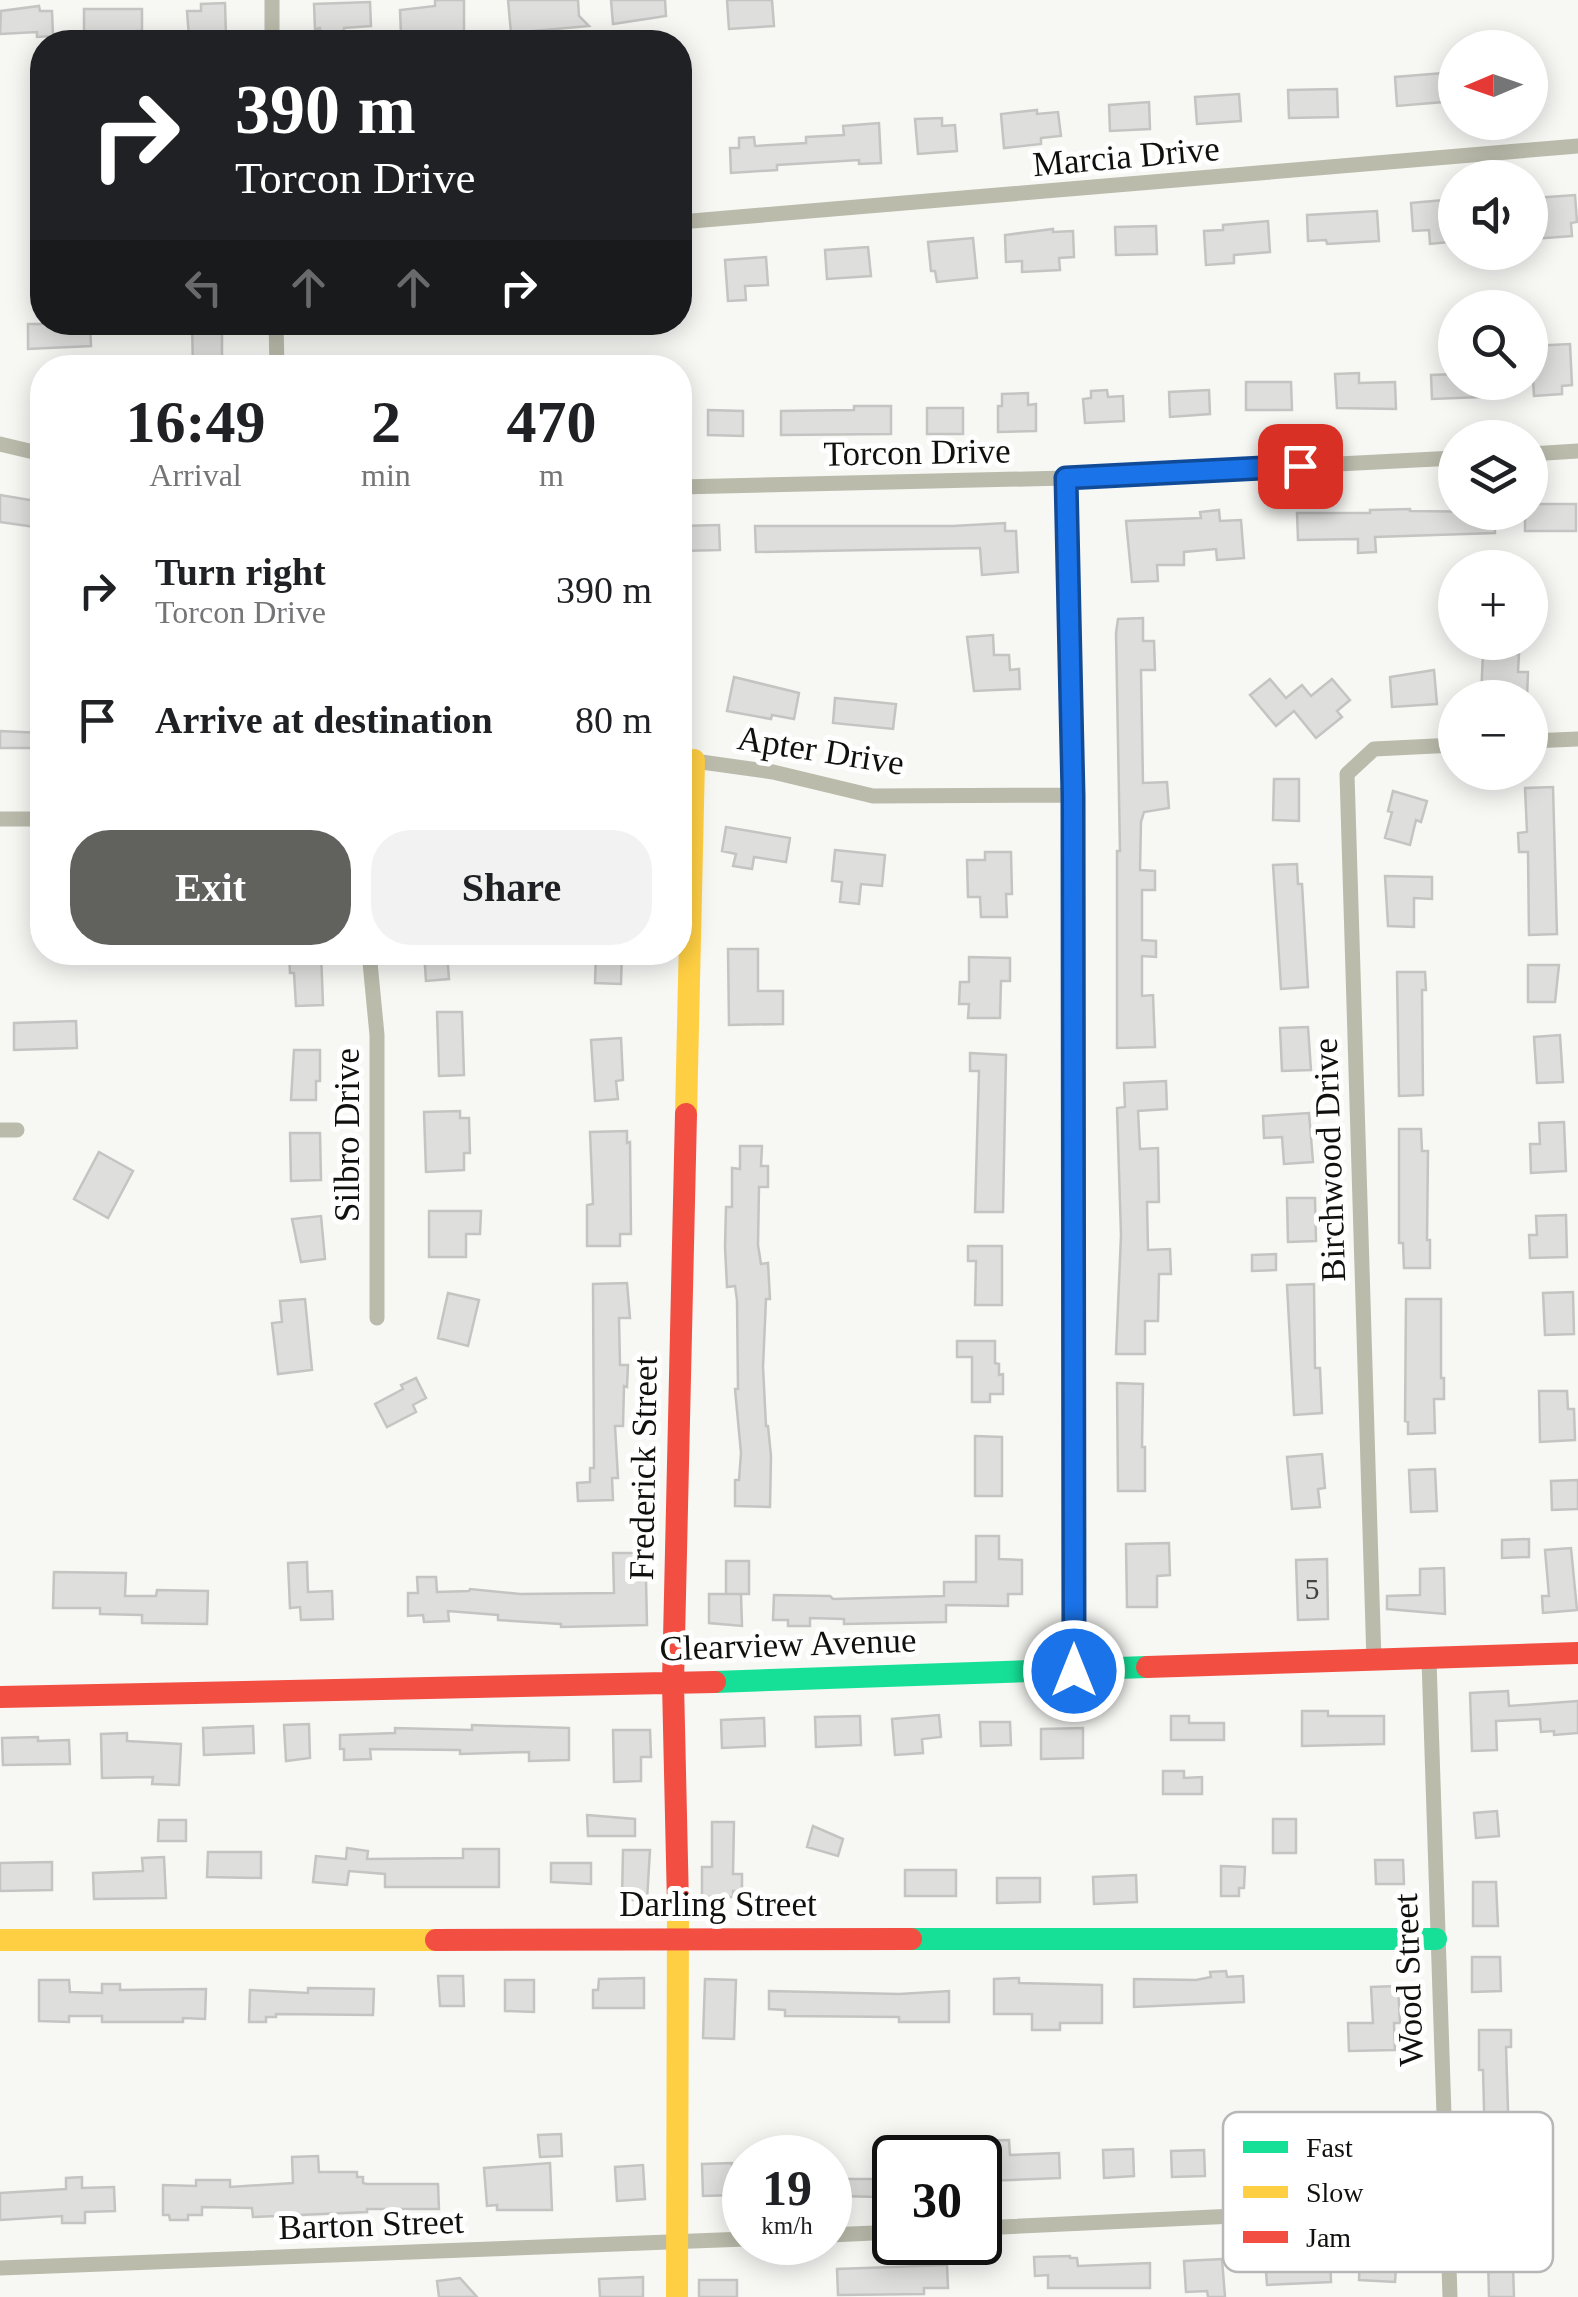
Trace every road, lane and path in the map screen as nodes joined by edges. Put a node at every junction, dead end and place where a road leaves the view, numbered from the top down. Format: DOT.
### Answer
graph roads {
  1 [pos="272,0"];
  2 [pos="272,30"];
  3 [pos="1578,146"];
  4 [pos="692,221"];
  5 [pos="0,444"];
  6 [pos="30,451"];
  7 [pos="1578,451"];
  8 [pos="1548,453"];
  9 [pos="1438,459"];
  10 [pos="1066,478"];
  11 [pos="692,487"];
  12 [pos="1578,739"];
  13 [pos="1548,740"];
  14 [pos="1438,746"];
  15 [pos="692,761"];
  16 [pos="1073,796"];
  17 [pos="0,819"];
  18 [pos="30,819"];
  19 [pos="370,965"];
  20 [pos="684,965"];
  21 [pos="0,1130"];
  22 [pos="17,1130"];
  23 [pos="378,1318"];
  24 [pos="1578,1653"];
  25 [pos="1429,1660"];
  26 [pos="1374,1662"];
  27 [pos="1074,1671"];
  28 [pos="673,1683"];
  29 [pos="0,1697"];
  30 [pos="1436,1939"];
  31 [pos="0,1940"];
  32 [pos="679,1940"];
  33 [pos="1444,2112"];
  34 [pos="1223,2217"];
  35 [pos="1002,2227"];
  36 [pos="722,2240"];
  37 [pos="677,2242"];
  38 [pos="0,2268"];
  39 [pos="1449,2272"];
  40 [pos="677,2297"];
  41 [pos="1450,2297"];
  1 -- 2 [label="street"];
  3 -- 4 [label="street, Marcia Drive"];
  5 -- 6 [label="street"];
  7 -- 8 [label="street"];
  9 -- 10 [label="street, Torcon Drive"];
  10 -- 11 [label="street, Torcon Drive"];
  10 -- 16 [label="street"];
  12 -- 13 [label="street"];
  14 -- 26 [label="street, Birchwood Drive"];
  15 -- 16 [label="street, Apter Drive"];
  16 -- 27 [label="street"];
  17 -- 18 [label="street"];
  19 -- 23 [label="street, Silbro Drive"];
  20 -- 28 [label="street, Frederick Street"];
  21 -- 22 [label="street"];
  24 -- 25 [label="street, Clearview Avenue"];
  25 -- 26 [label="street, Clearview Avenue"];
  25 -- 30 [label="street, Wood Street"];
  26 -- 27 [label="street, Clearview Avenue"];
  27 -- 28 [label="street, Clearview Avenue"];
  28 -- 29 [label="street, Clearview Avenue"];
  28 -- 32 [label="street, Frederick Street"];
  30 -- 32 [label="street, Darling Street"];
  30 -- 33 [label="street, Wood Street"];
  31 -- 32 [label="street, Darling Street"];
  32 -- 37 [label="street, Frederick Street"];
  34 -- 35 [label="street"];
  36 -- 37 [label="street, Barton Street"];
  37 -- 38 [label="street, Barton Street"];
  37 -- 40 [label="street, Frederick Street"];
  39 -- 41 [label="street, Wood Street"];
}
